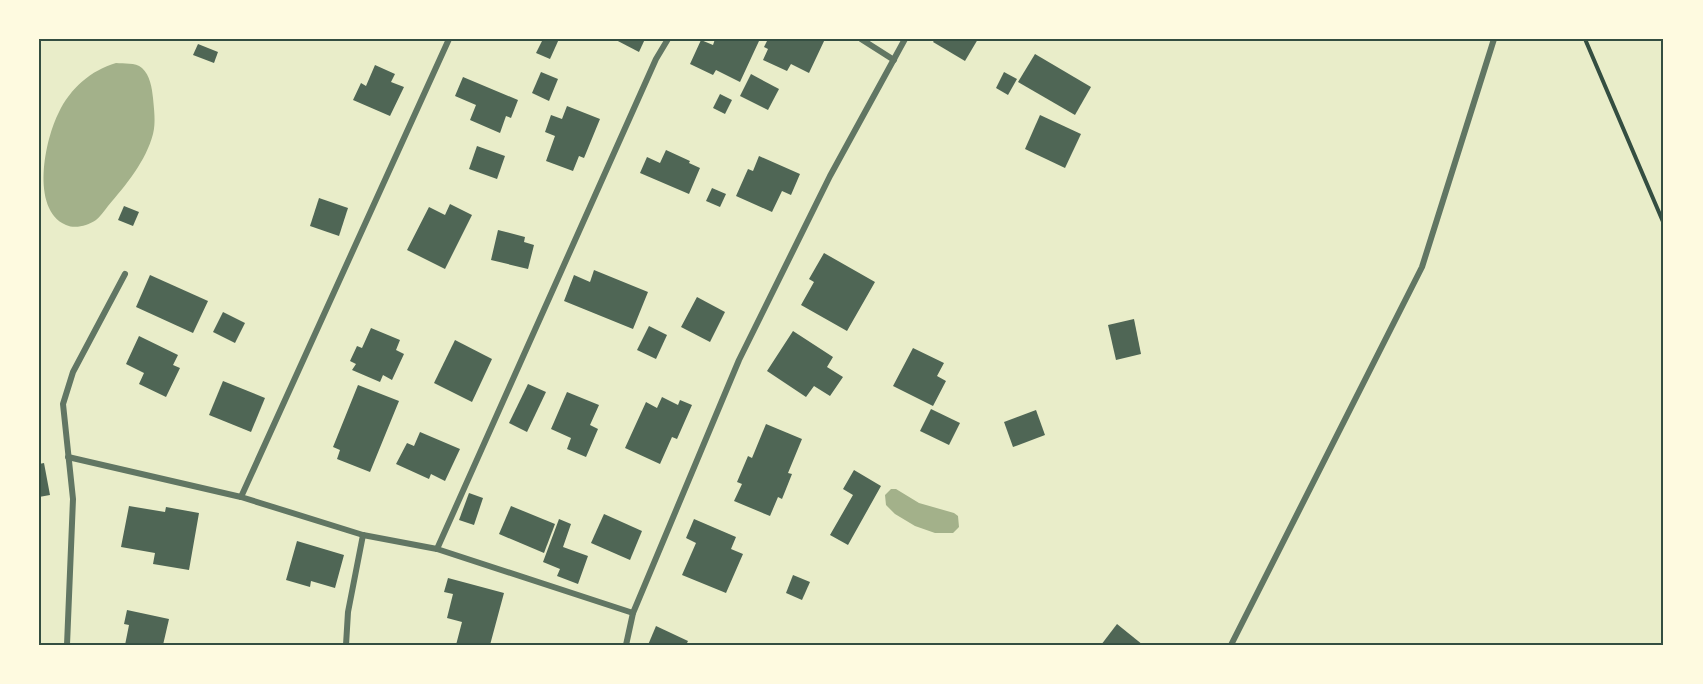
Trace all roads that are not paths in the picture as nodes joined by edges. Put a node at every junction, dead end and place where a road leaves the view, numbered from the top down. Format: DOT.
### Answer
graph roads {
  1 [pos="449,39"];
  2 [pos="668,39"];
  3 [pos="861,39"];
  4 [pos="905,39"];
  5 [pos="1494,39"];
  6 [pos="894,60"];
  7 [pos="125,274"];
  8 [pos="68,457"];
  9 [pos="241,497"];
  10 [pos="363,535"];
  11 [pos="437,549"];
  12 [pos="633,613"];
  13 [pos="67,645"];
  14 [pos="346,645"];
  15 [pos="626,645"];
  16 [pos="1230,645"];
  1 -- 9 [label="street"];
  2 -- 11 [label="street"];
  3 -- 6 [label="street"];
  4 -- 6 [label="street"];
  5 -- 16 [label="street"];
  6 -- 12 [label="street"];
  7 -- 8 [label="street"];
  8 -- 9 [label="street"];
  8 -- 13 [label="street"];
  9 -- 10 [label="street"];
  10 -- 11 [label="street"];
  10 -- 14 [label="street"];
  11 -- 12 [label="street"];
  12 -- 15 [label="street"];
}
